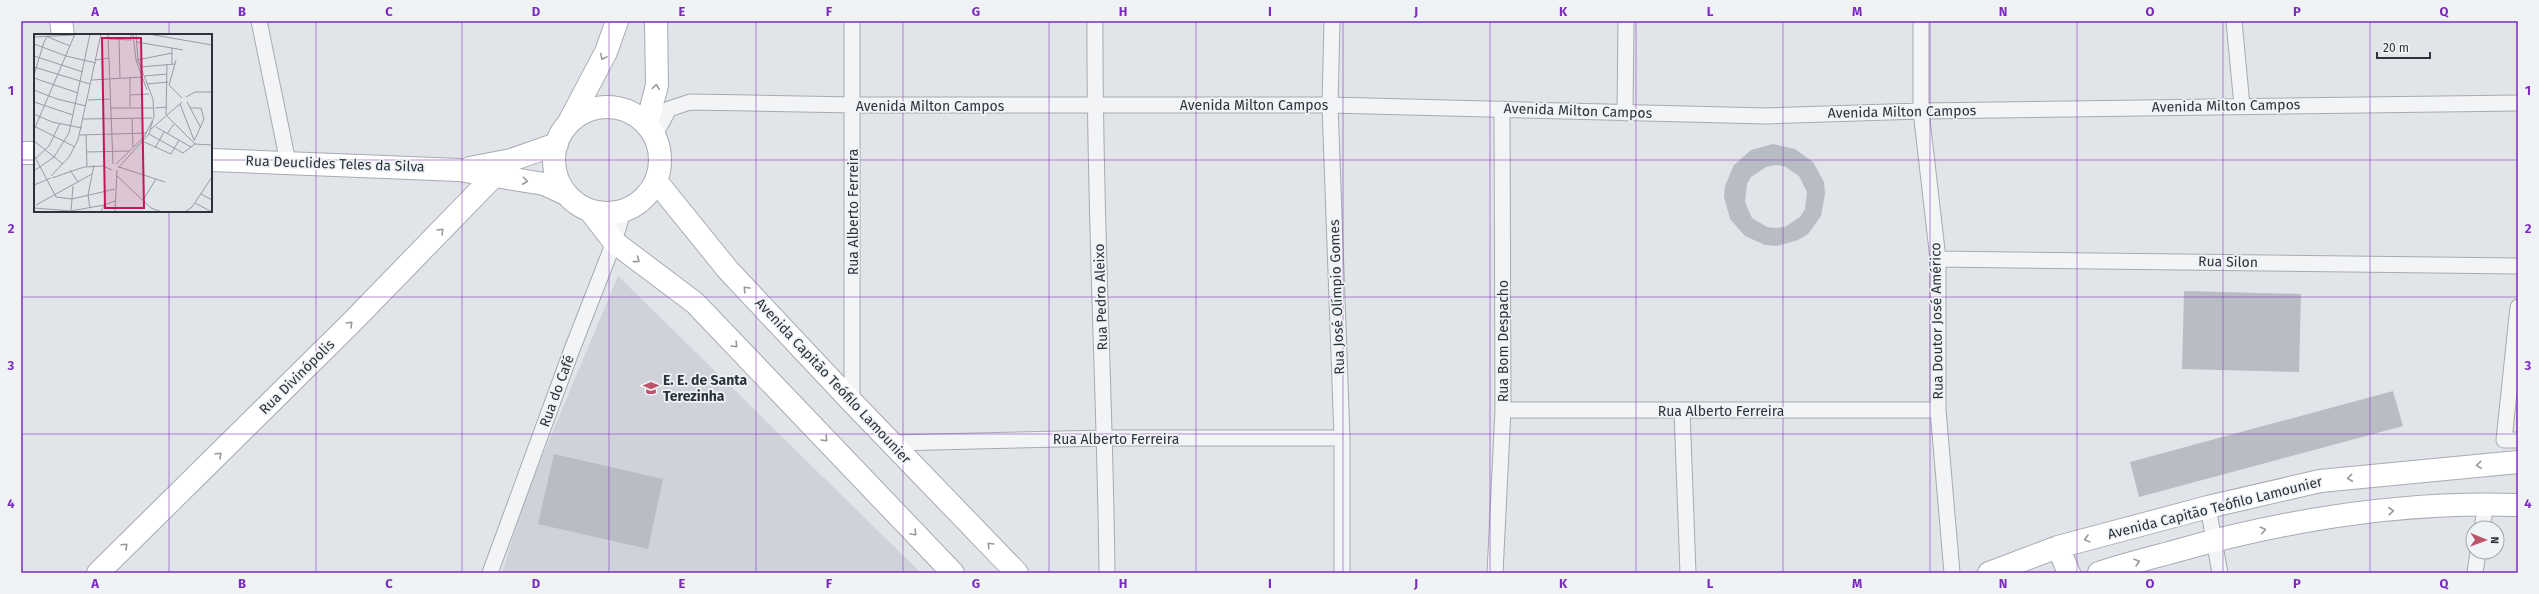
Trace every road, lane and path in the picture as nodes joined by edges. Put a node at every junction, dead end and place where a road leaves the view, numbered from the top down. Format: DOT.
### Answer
graph roads {
  1 [pos="61,21"];
  2 [pos="259,21"];
  3 [pos="617,21"];
  4 [pos="656,21"];
  5 [pos="852,21"];
  6 [pos="1095,21"];
  7 [pos="1332,21"];
  8 [pos="1626,21"];
  9 [pos="1921,21"];
  10 [pos="2234,21"];
  11 [pos="63,34"];
  12 [pos="2518,103"];
  13 [pos="1330,104"];
  14 [pos="853,105"];
  15 [pos="1095,106"];
  16 [pos="2242,106"];
  17 [pos="1502,109"];
  18 [pos="1920,111"];
  19 [pos="1625,113"];
  20 [pos="651,130"];
  21 [pos="562,135"];
  22 [pos="21,153"];
  23 [pos="34,153"];
  24 [pos="212,160"];
  25 [pos="288,162"];
  26 [pos="459,170"];
  27 [pos="493,177"];
  28 [pos="656,181"];
  29 [pos="566,194"];
  30 [pos="624,209"];
  31 [pos="591,212"];
  32 [pos="614,242"];
  33 [pos="1938,258"];
  34 [pos="2518,266"];
  35 [pos="2518,307"];
  36 [pos="852,402"];
  37 [pos="1504,410"];
  38 [pos="1938,410"];
  39 [pos="1682,411"];
  40 [pos="1106,438"];
  41 [pos="1342,438"];
  42 [pos="2511,440"];
  43 [pos="891,442"];
  44 [pos="2518,462"];
  45 [pos="2486,504"];
  46 [pos="2518,505"];
  47 [pos="2208,507"];
  48 [pos="2483,520"];
  49 [pos="2214,540"];
  50 [pos="2058,547"];
  51 [pos="2477,560"];
  52 [pos="105,571"];
  53 [pos="2104,572"];
  54 [pos="490,573"];
  55 [pos="953,573"];
  56 [pos="1017,573"];
  57 [pos="1107,573"];
  58 [pos="1342,573"];
  59 [pos="1495,573"];
  60 [pos="1688,573"];
  61 [pos="1952,573"];
  62 [pos="1989,573"];
  63 [pos="2069,573"];
  64 [pos="2220,573"];
  65 [pos="2475,573"];
  1 -- 11 [label="main road"];
  2 -- 25 [label="street"];
  3 -- 21 [label="main road, one-way"];
  20 -- 4 [label="main road, one-way"];
  5 -- 14 [label="street, Rua Alberto Ferreira"];
  6 -- 15 [label="street, Rua Pedro Aleixo"];
  7 -- 13 [label="street, Rua José Olímpio Gomes"];
  8 -- 19 [label="street"];
  9 -- 18 [label="street, Rua Doutor José Américo"];
  10 -- 16 [label="street"];
  12 -- 16 [label="street, Avenida Milton Campos"];
  13 -- 15 [label="street, Avenida Milton Campos"];
  13 -- 17 [label="street, Avenida Milton Campos"];
  13 -- 41 [label="street, Rua José Olímpio Gomes"];
  14 -- 15 [label="street, Avenida Milton Campos"];
  14 -- 20 [label="street, Avenida Milton Campos"];
  14 -- 36 [label="street, Rua Alberto Ferreira"];
  15 -- 40 [label="street, Rua Pedro Aleixo"];
  16 -- 18 [label="street, Avenida Milton Campos"];
  17 -- 19 [label="street, Avenida Milton Campos"];
  17 -- 37 [label="street, Rua Bom Despacho"];
  18 -- 19 [label="street, Avenida Milton Campos"];
  18 -- 33 [label="street, Rua Doutor José Américo"];
  20 -- 21 [label="main road"];
  20 -- 28 [label="main road"];
  21 -- 26 [label="main road, Rua Deuclides Teles da Silva"];
  21 -- 29 [label="main road"];
  22 -- 23 [label="main road"];
  24 -- 25 [label="main road, Rua Deuclides Teles da Silva"];
  25 -- 26 [label="main road, Rua Deuclides Teles da Silva"];
  26 -- 27 [label="main road, Rua Deuclides Teles da Silva"];
  27 -- 29 [label="main road, Rua Deuclides Teles da Silva, one-way"];
  52 -- 27 [label="main road, Rua Divinópolis, one-way"];
  28 -- 30 [label="main road"];
  36 -- 28 [label="main road, Avenida Capitão Teófilo Lamounier, one-way"];
  29 -- 31 [label="main road"];
  30 -- 31 [label="main road"];
  30 -- 32 [label="street, Rua do Café"];
  31 -- 32 [label="main road"];
  32 -- 54 [label="street, Rua do Café"];
  32 -- 55 [label="main road, one-way"];
  33 -- 34 [label="street, Rua Silon"];
  33 -- 38 [label="street, Rua Doutor José Américo"];
  35 -- 42 [label="street"];
  36 -- 43 [label="main road, Avenida Capitão Teófilo Lamounier"];
  37 -- 39 [label="street, Rua Alberto Ferreira"];
  37 -- 59 [label="street, Rua Bom Despacho"];
  38 -- 39 [label="street, Rua Alberto Ferreira"];
  38 -- 61 [label="street, Rua Doutor José Américo"];
  39 -- 60 [label="street"];
  40 -- 41 [label="street, Rua Alberto Ferreira"];
  40 -- 43 [label="street, Rua Alberto Ferreira"];
  40 -- 57 [label="street, Rua Pedro Aleixo"];
  41 -- 58 [label="street, Rua José Olímpio Gomes"];
  56 -- 43 [label="main road, Avenida Capitão Teófilo Lamounier, one-way"];
  44 -- 47 [label="main road, Avenida Capitão Teófilo Lamounier, one-way"];
  45 -- 46 [label="main road"];
  45 -- 48 [label="street"];
  49 -- 45 [label="main road, one-way"];
  47 -- 49 [label="street"];
  47 -- 50 [label="main road, Avenida Capitão Teófilo Lamounier, one-way"];
  53 -- 49 [label="main road, one-way"];
  49 -- 64 [label="street"];
  50 -- 62 [label="main road, Avenida Capitão Teófilo Lamounier"];
  50 -- 63 [label="main road"];
  51 -- 65 [label="street"];
}
